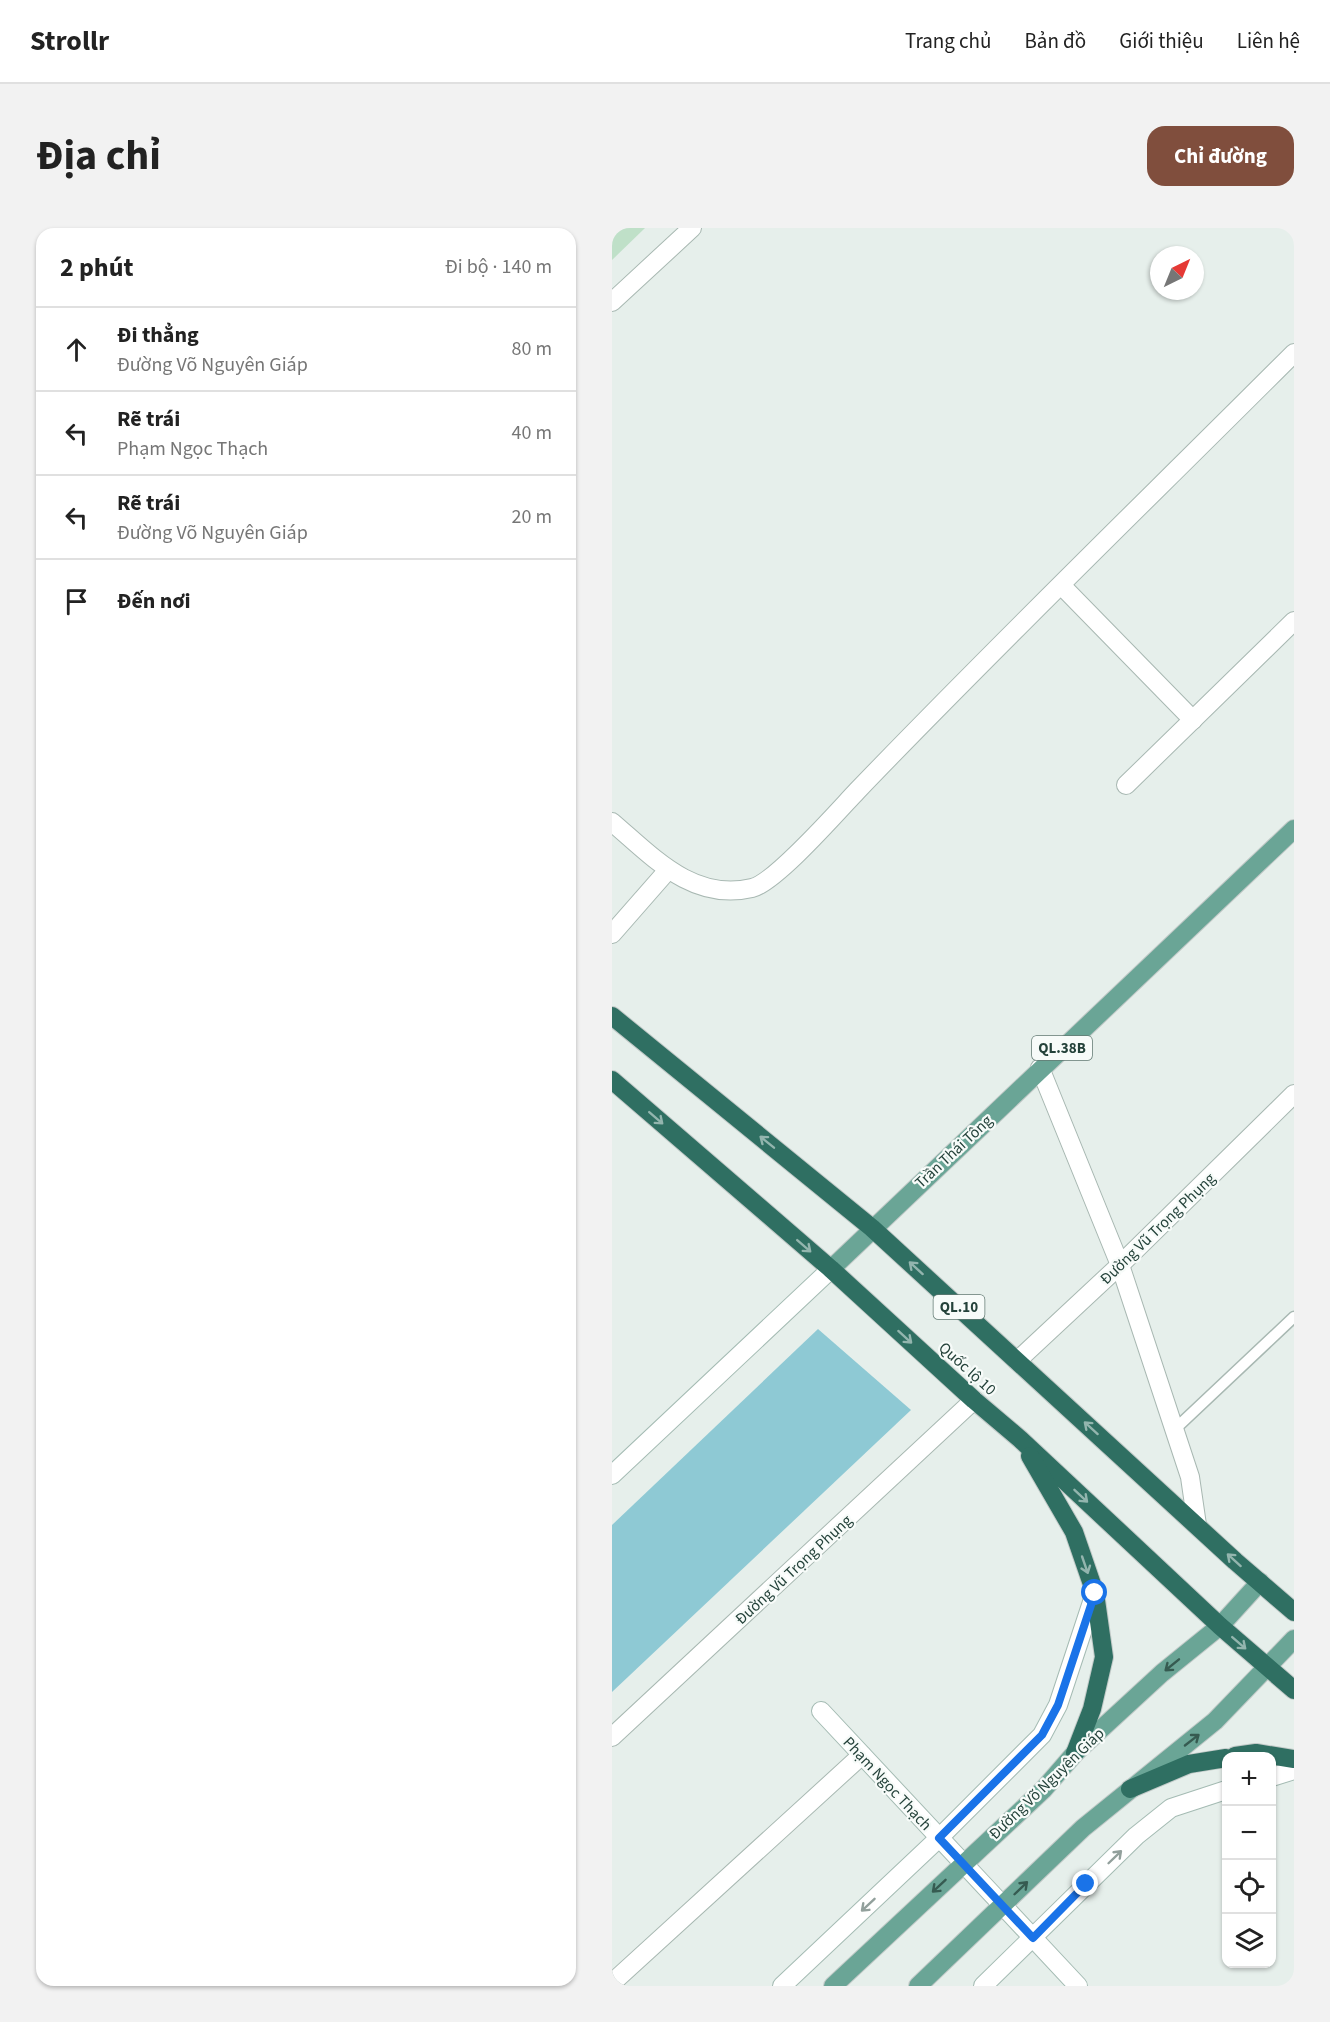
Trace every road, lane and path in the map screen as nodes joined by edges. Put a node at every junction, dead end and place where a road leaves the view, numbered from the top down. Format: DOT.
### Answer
graph roads {
  1 [pos="692,228"];
  2 [pos="612,303"];
  3 [pos="1294,353"];
  4 [pos="1062,586"];
  5 [pos="1294,621"];
  6 [pos="1193,720"];
  7 [pos="1126,785"];
  8 [pos="612,822"];
  9 [pos="1294,829"];
  10 [pos="668,870"];
  11 [pos="612,934"];
  12 [pos="612,1016"];
  13 [pos="1040,1068"];
  14 [pos="612,1080"];
  15 [pos="1294,1094"];
  16 [pos="872,1228"];
  17 [pos="1118,1259"];
  18 [pos="831,1269"];
  19 [pos="1294,1317"];
  20 [pos="1017,1361"];
  21 [pos="974,1400"];
  22 [pos="1174,1430"];
  23 [pos="1020,1439"];
  24 [pos="612,1475"];
  25 [pos="1197,1525"];
  26 [pos="1260,1582"];
  27 [pos="1095,1593"];
  28 [pos="1294,1612"];
  29 [pos="1220,1626"];
  30 [pos="1294,1639"];
  31 [pos="1268,1668"];
  32 [pos="1294,1689"];
  33 [pos="821,1711"];
  34 [pos="612,1737"];
  35 [pos="1075,1753"];
  36 [pos="862,1755"];
  37 [pos="1276,1756"];
  38 [pos="1222,1759"];
  39 [pos="1294,1759"];
  40 [pos="1294,1770"];
  41 [pos="1276,1776"];
  42 [pos="1130,1789"];
  43 [pos="1222,1792"];
  44 [pos="939,1838"];
  45 [pos="963,1863"];
  46 [pos="1003,1905"];
  47 [pos="1033,1938"];
  48 [pos="612,1983"];
  49 [pos="782,1986"];
  50 [pos="833,1986"];
  51 [pos="918,1986"];
  52 [pos="983,1986"];
  53 [pos="1078,1986"];
  1 -- 2 [label="street"];
  3 -- 4 [label="street"];
  4 -- 6 [label="street"];
  4 -- 10 [label="street"];
  5 -- 6 [label="street"];
  6 -- 7 [label="street"];
  8 -- 10 [label="street"];
  9 -- 13 [label="main road, Trần Thái Tông / QL.38B"];
  10 -- 11 [label="street"];
  16 -- 12 [label="highway, QL.10, one-way"];
  13 -- 16 [label="main road, Trần Thái Tông / QL.38B"];
  13 -- 17 [label="street"];
  14 -- 18 [label="highway, Quốc lộ 10, one-way"];
  15 -- 17 [label="street, Đường Vũ Trọng Phụng"];
  16 -- 18 [label="main road, Trần Thái Tông / QL.38B"];
  20 -- 16 [label="highway, QL.10, one-way"];
  17 -- 20 [label="street, Đường Vũ Trọng Phụng"];
  17 -- 22 [label="street"];
  18 -- 21 [label="highway, Quốc lộ 10, one-way"];
  18 -- 24 [label="street, Trần Thái Tông"];
  19 -- 22 [label="lane"];
  25 -- 20 [label="highway, QL.10, one-way"];
  21 -- 23 [label="highway, Quốc lộ 10"];
  21 -- 34 [label="street, Đường Vũ Trọng Phụng"];
  22 -- 25 [label="street"];
  23 -- 27 [label="highway, one-way"];
  23 -- 29 [label="highway, Quốc lộ 10, one-way"];
  26 -- 25 [label="highway, QL.10, one-way"];
  26 -- 28 [label="highway, QL.10"];
  26 -- 29 [label="main road, Đường Võ Nguyên Giáp"];
  27 -- 35 [label="highway"];
  27 -- 44 [label="street"];
  29 -- 31 [label="highway, Quốc lộ 10, one-way"];
  29 -- 35 [label="main road, Đường Võ Nguyên Giáp, one-way"];
  30 -- 31 [label="main road"];
  31 -- 32 [label="highway, Quốc lộ 10"];
  42 -- 31 [label="main road, one-way"];
  33 -- 36 [label="street, Phạm Ngọc Thạch"];
  35 -- 45 [label="main road, Đường Võ Nguyên Giáp"];
  36 -- 44 [label="street, Phạm Ngọc Thạch"];
  36 -- 48 [label="street"];
  37 -- 39 [label="highway"];
  38 -- 42 [label="highway"];
  40 -- 41 [label="street"];
  46 -- 42 [label="main road, one-way"];
  47 -- 43 [label="street, one-way"];
  44 -- 45 [label="street, Phạm Ngọc Thạch"];
  44 -- 49 [label="street, one-way"];
  45 -- 46 [label="street, Phạm Ngọc Thạch"];
  45 -- 50 [label="main road, Đường Võ Nguyên Giáp, one-way"];
  46 -- 47 [label="street, Phạm Ngọc Thạch"];
  46 -- 51 [label="main road"];
  47 -- 52 [label="street"];
  47 -- 53 [label="street, Phạm Ngọc Thạch"];
}
